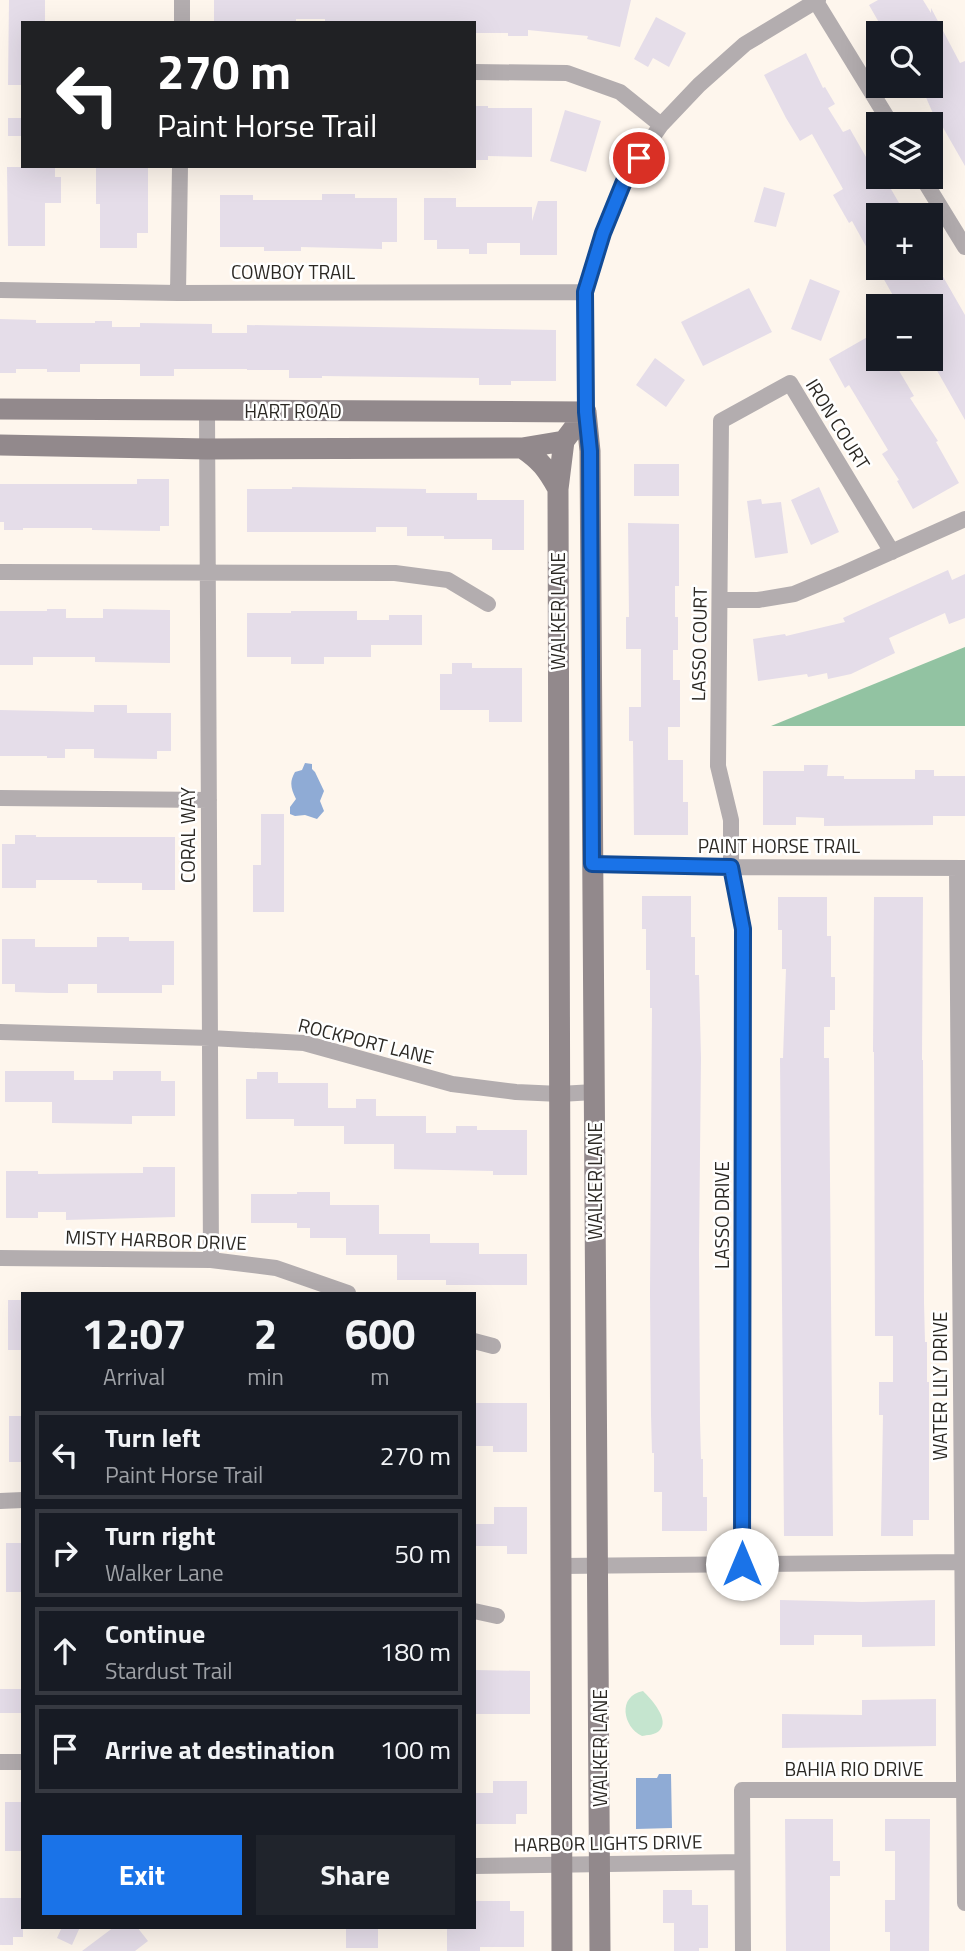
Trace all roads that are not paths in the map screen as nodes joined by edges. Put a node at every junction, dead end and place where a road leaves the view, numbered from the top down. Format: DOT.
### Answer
graph roads {
  1 [pos="182,0"];
  2 [pos="817,0"];
  3 [pos="182,21"];
  4 [pos="476,72"];
  5 [pos="884,112"];
  6 [pos="661,125"];
  7 [pos="180,168"];
  8 [pos="929,189"];
  9 [pos="965,247"];
  10 [pos="0,290"];
  11 [pos="585,292"];
  12 [pos="178,293"];
  13 [pos="0,409"];
  14 [pos="207,410"];
  15 [pos="586,412"];
  16 [pos="721,421"];
  17 [pos="564,441"];
  18 [pos="0,445"];
  19 [pos="522,448"];
  20 [pos="207,449"];
  21 [pos="558,489"];
  22 [pos="965,519"];
  23 [pos="892,552"];
  24 [pos="0,572"];
  25 [pos="208,573"];
  26 [pos="721,600"];
  27 [pos="488,604"];
  28 [pos="0,798"];
  29 [pos="209,800"];
  30 [pos="592,864"];
  31 [pos="731,867"];
  32 [pos="961,868"];
  33 [pos="0,1032"];
  34 [pos="210,1038"];
  35 [pos="578,1093"];
  36 [pos="0,1258"];
  37 [pos="211,1260"];
  38 [pos="345,1292"];
  39 [pos="963,1333"];
  40 [pos="476,1342"];
  41 [pos="493,1346"];
  42 [pos="21,1500"];
  43 [pos="0,1501"];
  44 [pos="962,1562"];
  45 [pos="742,1564"];
  46 [pos="566,1566"];
  47 [pos="598,1566"];
  48 [pos="476,1611"];
  49 [pos="497,1616"];
  50 [pos="0,1762"];
  51 [pos="21,1762"];
  52 [pos="965,1790"];
  53 [pos="742,1862"];
  54 [pos="581,1864"];
  55 [pos="476,1866"];
  56 [pos="965,1903"];
  57 [pos="562,1951"];
  58 [pos="590,1951"];
  59 [pos="600,1951"];
  60 [pos="743,1951"];
  1 -- 3 [label="street"];
  2 -- 5 [label="street"];
  2 -- 6 [label="street"];
  4 -- 6 [label="street"];
  6 -- 11 [label="street"];
  7 -- 12 [label="street"];
  8 -- 9 [label="street"];
  10 -- 12 [label="street, COWBOY TRAIL"];
  11 -- 12 [label="street, COWBOY TRAIL"];
  11 -- 15 [label="street"];
  13 -- 14 [label="street, HART ROAD"];
  14 -- 15 [label="street, HART ROAD"];
  14 -- 20 [label="street, CORAL WAY"];
  15 -- 17 [label="street"];
  15 -- 30 [label="street, WALKER LANE"];
  16 -- 23 [label="street, IRON COURT"];
  16 -- 26 [label="street, LASSO COURT"];
  17 -- 19 [label="street, HART ROAD"];
  17 -- 21 [label="street, WALKER LANE"];
  18 -- 20 [label="street, HART ROAD"];
  19 -- 20 [label="street, HART ROAD"];
  19 -- 21 [label="street"];
  20 -- 25 [label="street, CORAL WAY"];
  21 -- 35 [label="street, WALKER LANE"];
  22 -- 23 [label="street"];
  23 -- 26 [label="street"];
  24 -- 25 [label="street"];
  25 -- 27 [label="street"];
  25 -- 29 [label="street, CORAL WAY"];
  26 -- 31 [label="street, LASSO COURT"];
  28 -- 29 [label="street"];
  29 -- 34 [label="street, CORAL WAY"];
  30 -- 31 [label="street, PAINT HORSE TRAIL"];
  30 -- 35 [label="street, WALKER LANE"];
  31 -- 32 [label="street, PAINT HORSE TRAIL"];
  31 -- 45 [label="street, LASSO DRIVE"];
  32 -- 39 [label="street, WATER LILY DRIVE"];
  33 -- 34 [label="street, ROCKPORT LANE"];
  34 -- 35 [label="street, ROCKPORT LANE"];
  34 -- 37 [label="street, CORAL WAY"];
  35 -- 46 [label="street, WALKER LANE"];
  35 -- 47 [label="street, WALKER LANE"];
  36 -- 37 [label="street, MISTY HARBOR DRIVE"];
  37 -- 38 [label="street, MISTY HARBOR DRIVE"];
  39 -- 44 [label="street, WATER LILY DRIVE"];
  40 -- 41 [label="street"];
  42 -- 43 [label="street"];
  44 -- 45 [label="street"];
  44 -- 52 [label="street, WATER LILY DRIVE"];
  45 -- 47 [label="street"];
  46 -- 47 [label="street"];
  46 -- 54 [label="street, WALKER LANE"];
  47 -- 54 [label="street, WALKER LANE"];
  48 -- 49 [label="street"];
  50 -- 51 [label="street"];
  52 -- 53 [label="street, BAHIA RIO DRIVE"];
  52 -- 56 [label="street, WATER LILY DRIVE"];
  53 -- 54 [label="street, HARBOR LIGHTS DRIVE"];
  53 -- 60 [label="street"];
  54 -- 55 [label="street, HARBOR LIGHTS DRIVE"];
  54 -- 57 [label="street, WALKER LANE"];
  54 -- 58 [label="street"];
  54 -- 59 [label="street, WALKER LANE"];
}
